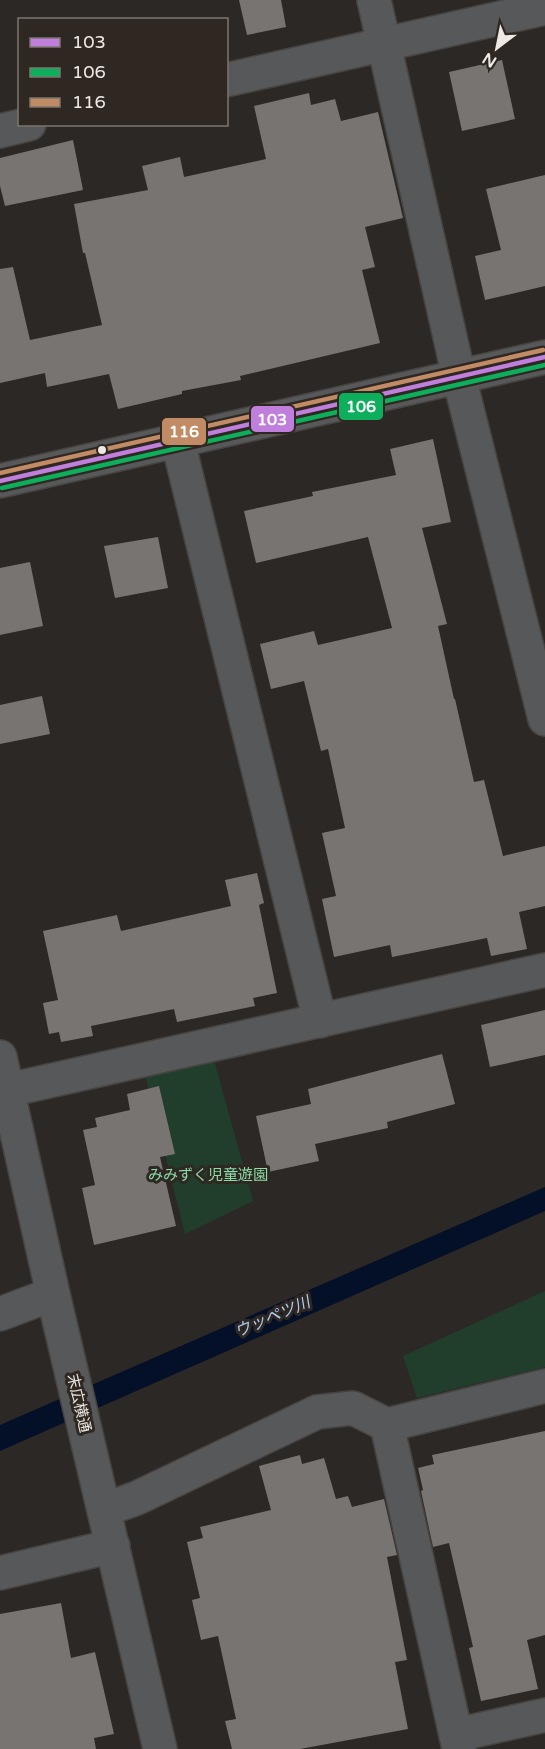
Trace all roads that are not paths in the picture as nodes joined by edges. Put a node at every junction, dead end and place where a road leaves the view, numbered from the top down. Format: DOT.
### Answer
graph roads {
  1 [pos="374,0"];
  2 [pos="545,8"];
  3 [pos="385,45"];
  4 [pos="228,80"];
  5 [pos="21,126"];
  6 [pos="0,131"];
  7 [pos="545,357"];
  8 [pos="459,377"];
  9 [pos="178,442"];
  10 [pos="0,482"];
  11 [pos="545,719"];
  12 [pos="545,970"];
  13 [pos="320,1021"];
  14 [pos="0,1057"];
  15 [pos="4,1091"];
  16 [pos="56,1309"];
  17 [pos="0,1314"];
  18 [pos="545,1386"];
  19 [pos="387,1425"];
  20 [pos="101,1497"];
  21 [pos="113,1546"];
  22 [pos="0,1573"];
  23 [pos="545,1715"];
  24 [pos="457,1742"];
  25 [pos="160,1749"];
  1 -- 3 [label="street"];
  2 -- 3 [label="street"];
  3 -- 4 [label="street"];
  3 -- 8 [label="street"];
  5 -- 6 [label="street"];
  7 -- 8 [label="street"];
  8 -- 9 [label="street"];
  8 -- 11 [label="street"];
  9 -- 10 [label="street"];
  9 -- 13 [label="street"];
  12 -- 13 [label="street"];
  13 -- 15 [label="street"];
  14 -- 15 [label="street, 末広横通"];
  15 -- 16 [label="street, 末広横通"];
  16 -- 17 [label="street"];
  16 -- 20 [label="street, 末広横通"];
  18 -- 19 [label="street"];
  19 -- 20 [label="street"];
  19 -- 24 [label="street"];
  20 -- 21 [label="street, 末広横通"];
  21 -- 22 [label="street"];
  21 -- 25 [label="street, 末広横通"];
  23 -- 24 [label="street"];
}
